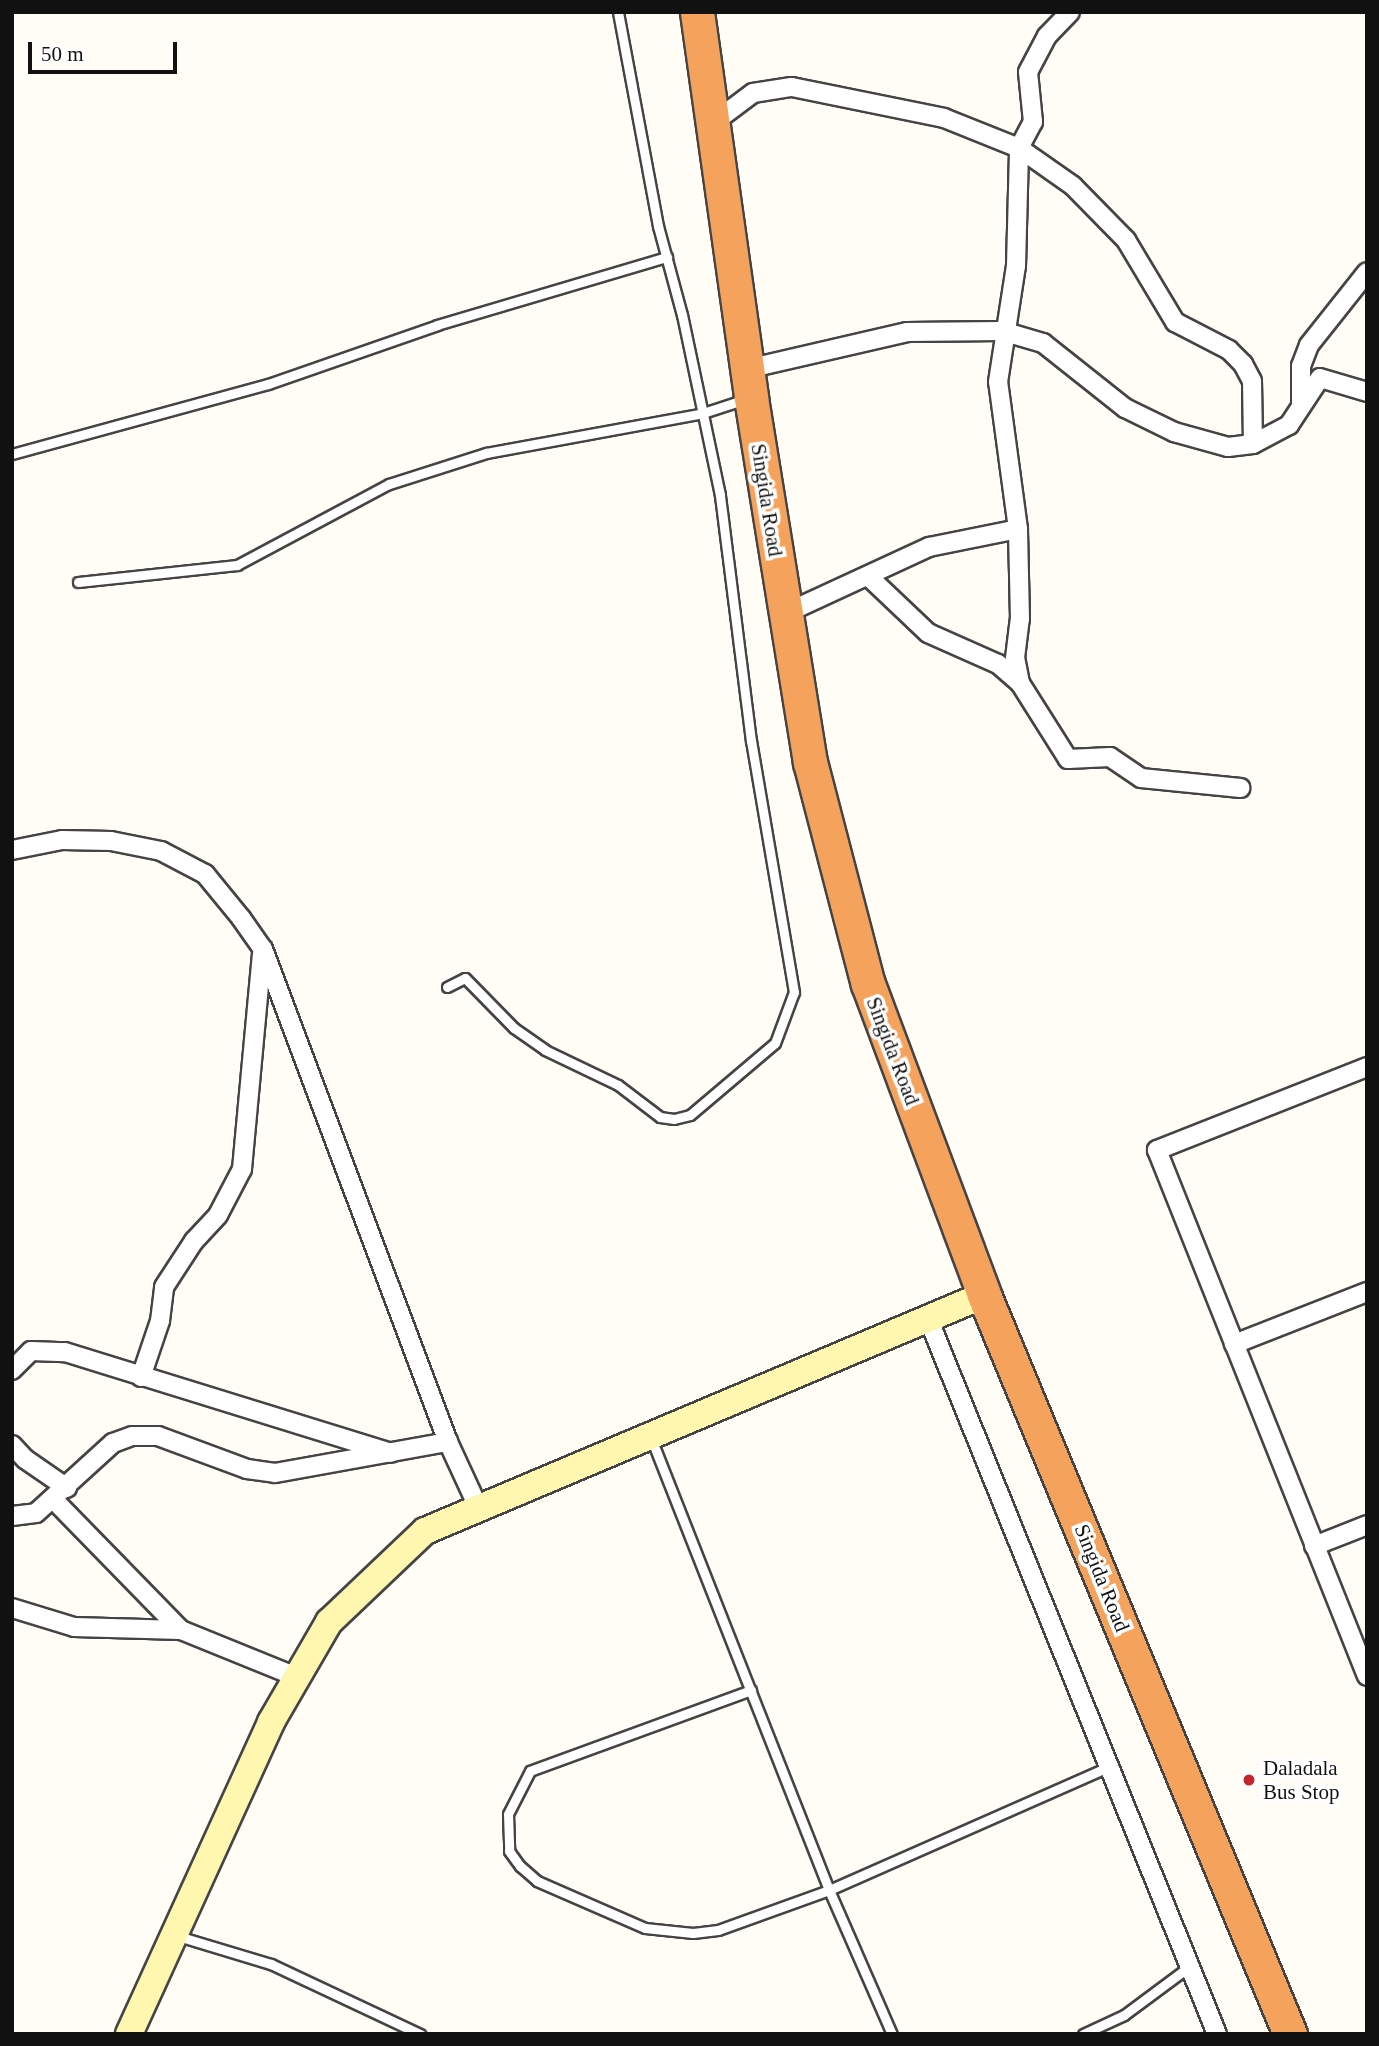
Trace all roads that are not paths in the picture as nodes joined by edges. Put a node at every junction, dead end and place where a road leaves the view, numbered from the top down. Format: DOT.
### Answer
graph roads {
  1 [pos="618,12"];
  2 [pos="697,12"];
  3 [pos="1070,12"];
  4 [pos="713,123"];
  5 [pos="1019,148"];
  6 [pos="667,257"];
  7 [pos="1367,272"];
  8 [pos="1002,331"];
  9 [pos="749,383"];
  10 [pos="1367,393"];
  11 [pos="1301,407"];
  12 [pos="703,413"];
  13 [pos="1253,444"];
  14 [pos="12,454"];
  15 [pos="1018,529"];
  16 [pos="869,577"];
  17 [pos="78,582"];
  18 [pos="784,614"];
  19 [pos="1020,683"];
  20 [pos="1241,788"];
  21 [pos="12,850"];
  22 [pos="263,949"];
  23 [pos="447,987"];
  24 [pos="1367,1067"];
  25 [pos="1367,1292"];
  26 [pos="984,1295"];
  27 [pos="928,1318"];
  28 [pos="1234,1344"];
  29 [pos="12,1370"];
  30 [pos="141,1377"];
  31 [pos="650,1436"];
  32 [pos="448,1442"];
  33 [pos="12,1445"];
  34 [pos="393,1454"];
  35 [pos="60,1494"];
  36 [pos="480,1509"];
  37 [pos="12,1516"];
  38 [pos="1367,1525"];
  39 [pos="1314,1546"];
  40 [pos="12,1608"];
  41 [pos="181,1630"];
  42 [pos="1367,1676"];
  43 [pos="297,1677"];
  44 [pos="751,1690"];
  45 [pos="1110,1766"];
  46 [pos="829,1890"];
  47 [pos="173,1935"];
  48 [pos="1189,1966"];
  49 [pos="129,2034"];
  50 [pos="420,2034"];
  51 [pos="892,2034"];
  52 [pos="1083,2034"];
  53 [pos="1217,2034"];
  54 [pos="1290,2034"];
  1 -- 6 [label="lane"];
  2 -- 4 [label="highway, Singida Road"];
  3 -- 5 [label="street"];
  4 -- 5 [label="street"];
  4 -- 9 [label="highway, Singida Road"];
  5 -- 8 [label="street"];
  5 -- 13 [label="street"];
  6 -- 12 [label="lane"];
  6 -- 14 [label="lane"];
  7 -- 11 [label="street"];
  8 -- 9 [label="street"];
  8 -- 13 [label="street"];
  8 -- 15 [label="street"];
  9 -- 12 [label="lane"];
  9 -- 18 [label="highway, Singida Road"];
  10 -- 11 [label="street"];
  11 -- 13 [label="street"];
  12 -- 17 [label="lane"];
  12 -- 23 [label="lane"];
  15 -- 16 [label="street"];
  15 -- 19 [label="street"];
  16 -- 18 [label="street"];
  16 -- 19 [label="street"];
  18 -- 26 [label="highway, Singida Road"];
  19 -- 20 [label="street"];
  21 -- 22 [label="street"];
  22 -- 30 [label="street"];
  22 -- 32 [label="street"];
  24 -- 28 [label="street"];
  25 -- 28 [label="street"];
  26 -- 27 [label="street"];
  26 -- 54 [label="highway, Singida Road"];
  27 -- 31 [label="street"];
  27 -- 45 [label="street"];
  28 -- 39 [label="street"];
  29 -- 30 [label="street"];
  30 -- 34 [label="street"];
  31 -- 36 [label="street"];
  31 -- 44 [label="lane"];
  32 -- 34 [label="street"];
  32 -- 36 [label="street"];
  33 -- 35 [label="street"];
  34 -- 35 [label="street"];
  35 -- 37 [label="street"];
  35 -- 41 [label="street"];
  36 -- 43 [label="street"];
  38 -- 39 [label="street"];
  39 -- 42 [label="street"];
  40 -- 41 [label="street"];
  41 -- 43 [label="street"];
  43 -- 47 [label="street"];
  44 -- 46 [label="lane"];
  44 -- 46 [label="lane"];
  45 -- 46 [label="lane"];
  45 -- 48 [label="street"];
  46 -- 51 [label="lane"];
  47 -- 49 [label="street"];
  47 -- 50 [label="lane"];
  48 -- 52 [label="lane"];
  48 -- 53 [label="street"];
}
